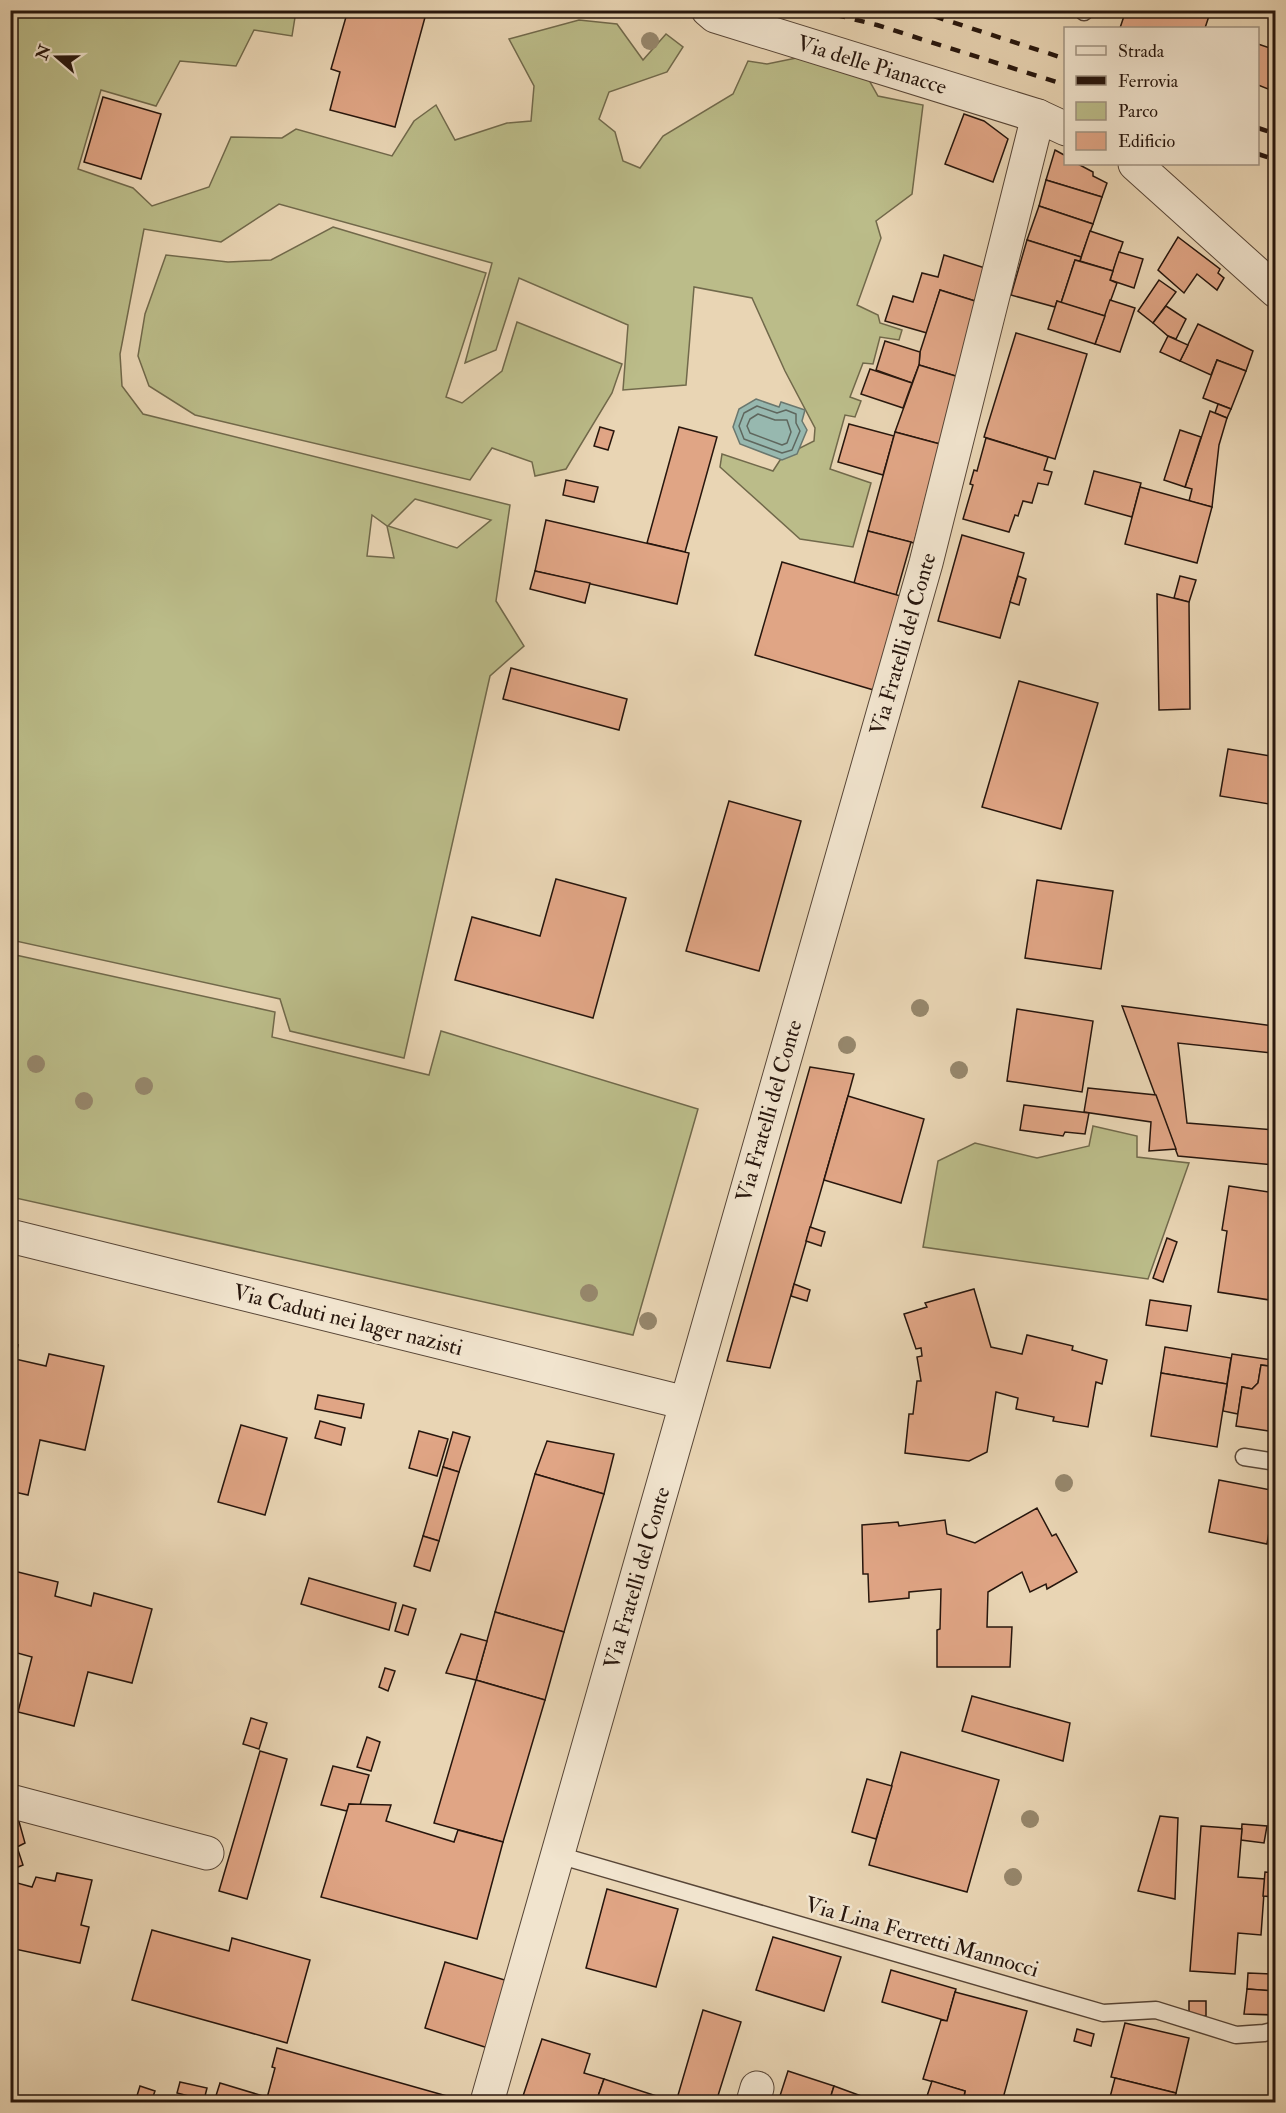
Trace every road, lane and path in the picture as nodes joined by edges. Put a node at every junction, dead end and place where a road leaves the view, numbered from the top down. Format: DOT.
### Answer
graph roads {
  1 [pos="708,10"];
  2 [pos="1052,122"];
  3 [pos="1136,165"];
  4 [pos="1275,291"];
  5 [pos="10,1236"];
  6 [pos="686,1403"];
  7 [pos="1244,1457"];
  8 [pos="1275,1462"];
  9 [pos="10,1801"];
  10 [pos="207,1853"];
  11 [pos="558,1855"];
  12 [pos="1275,2030"];
  13 [pos="487,2103"];
  1 -- 2 [label="street, Via delle Pianacce"];
  2 -- 6 [label="street, Via Fratelli del Conte"];
  3 -- 4 [label="street"];
  5 -- 6 [label="street, Via Caduti nei lager nazisti"];
  6 -- 11 [label="street, Via Fratelli del Conte"];
  7 -- 8 [label="lane"];
  9 -- 10 [label="street"];
  11 -- 12 [label="lane, Via Lina Ferretti Mannocci"];
  11 -- 13 [label="street, Via Fratelli del Conte"];
}
